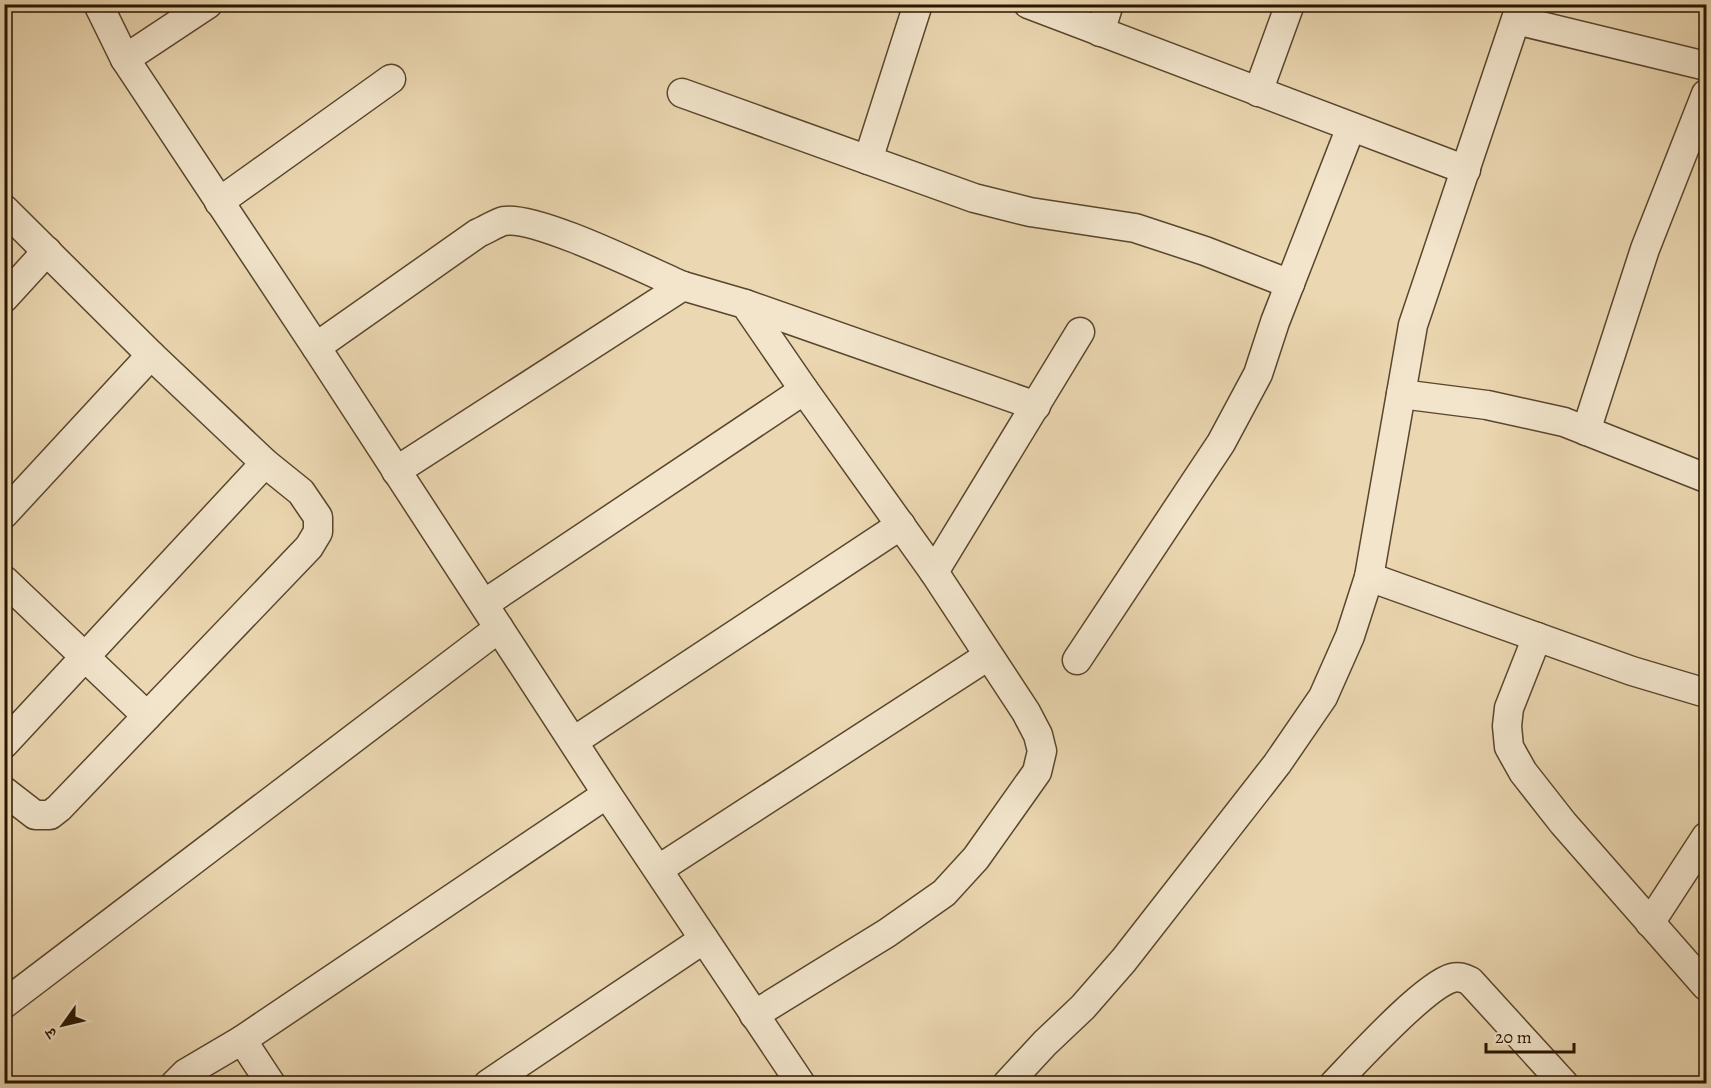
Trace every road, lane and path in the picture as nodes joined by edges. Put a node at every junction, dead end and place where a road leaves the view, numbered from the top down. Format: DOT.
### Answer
graph roads {
  1 [pos="98,4"];
  2 [pos="208,4"];
  3 [pos="918,4"];
  4 [pos="1028,4"];
  5 [pos="1109,4"];
  6 [pos="1290,4"];
  7 [pos="1518,12"];
  8 [pos="1100,32"];
  9 [pos="125,59"];
  10 [pos="1707,66"];
  11 [pos="391,79"];
  12 [pos="1258,92"];
  13 [pos="682,93"];
  14 [pos="1707,94"];
  15 [pos="1351,127"];
  16 [pos="868,160"];
  17 [pos="1466,170"];
  18 [pos="219,202"];
  19 [pos="4,209"];
  20 [pos="47,251"];
  21 [pos="1290,284"];
  22 [pos="683,286"];
  23 [pos="4,298"];
  24 [pos="745,304"];
  25 [pos="1080,332"];
  26 [pos="316,347"];
  27 [pos="151,355"];
  28 [pos="804,390"];
  29 [pos="1401,394"];
  30 [pos="1036,406"];
  31 [pos="1586,431"];
  32 [pos="266,463"];
  33 [pos="396,471"];
  34 [pos="1707,478"];
  35 [pos="4,514"];
  36 [pos="902,525"];
  37 [pos="934,572"];
  38 [pos="1369,577"];
  39 [pos="4,580"];
  40 [pos="484,604"];
  41 [pos="499,628"];
  42 [pos="1537,637"];
  43 [pos="85,656"];
  44 [pos="988,656"];
  45 [pos="1077,660"];
  46 [pos="1707,693"];
  47 [pos="147,716"];
  48 [pos="574,741"];
  49 [pos="4,744"];
  50 [pos="4,790"];
  51 [pos="607,794"];
  52 [pos="1707,837"];
  53 [pos="658,869"];
  54 [pos="1650,923"];
  55 [pos="704,939"];
  56 [pos="1707,986"];
  57 [pos="4,1004"];
  58 [pos="754,1015"];
  59 [pos="242,1040"];
  60 [pos="175,1083"];
  61 [pos="271,1083"];
  62 [pos="488,1083"];
  63 [pos="801,1083"];
  64 [pos="1008,1083"];
  65 [pos="1334,1083"];
  66 [pos="1564,1083"];
  1 -- 9 [label="street"];
  2 -- 9 [label="street"];
  3 -- 16 [label="street"];
  4 -- 8 [label="street"];
  5 -- 8 [label="street"];
  6 -- 12 [label="street"];
  7 -- 10 [label="street"];
  7 -- 17 [label="street"];
  8 -- 12 [label="street"];
  9 -- 18 [label="street"];
  11 -- 18 [label="street"];
  12 -- 15 [label="street"];
  13 -- 16 [label="street"];
  14 -- 31 [label="street"];
  15 -- 17 [label="street"];
  15 -- 21 [label="street"];
  16 -- 21 [label="street"];
  17 -- 29 [label="street"];
  18 -- 26 [label="street"];
  19 -- 20 [label="street"];
  20 -- 23 [label="street"];
  20 -- 27 [label="street"];
  21 -- 45 [label="street"];
  22 -- 24 [label="street"];
  22 -- 26 [label="street"];
  22 -- 33 [label="street"];
  24 -- 28 [label="street"];
  24 -- 30 [label="street"];
  25 -- 30 [label="street"];
  26 -- 33 [label="street"];
  27 -- 32 [label="street"];
  27 -- 35 [label="street"];
  28 -- 36 [label="street"];
  28 -- 40 [label="street"];
  29 -- 31 [label="street"];
  29 -- 38 [label="street"];
  30 -- 37 [label="street"];
  31 -- 34 [label="street"];
  32 -- 43 [label="street"];
  32 -- 47 [label="street"];
  33 -- 40 [label="street"];
  36 -- 37 [label="street"];
  36 -- 48 [label="street"];
  37 -- 44 [label="street"];
  38 -- 42 [label="street"];
  38 -- 64 [label="street"];
  39 -- 43 [label="street"];
  40 -- 41 [label="street"];
  41 -- 48 [label="street"];
  41 -- 57 [label="street"];
  42 -- 46 [label="street"];
  42 -- 54 [label="street"];
  43 -- 47 [label="street"];
  43 -- 49 [label="street"];
  44 -- 53 [label="street"];
  44 -- 58 [label="street"];
  47 -- 50 [label="street"];
  48 -- 51 [label="street"];
  51 -- 53 [label="street"];
  51 -- 59 [label="street"];
  52 -- 54 [label="street"];
  53 -- 55 [label="street"];
  54 -- 56 [label="street"];
  55 -- 58 [label="street"];
  55 -- 62 [label="street"];
  58 -- 63 [label="street"];
  59 -- 60 [label="street"];
  59 -- 61 [label="street"];
  65 -- 66 [label="street"];
}
